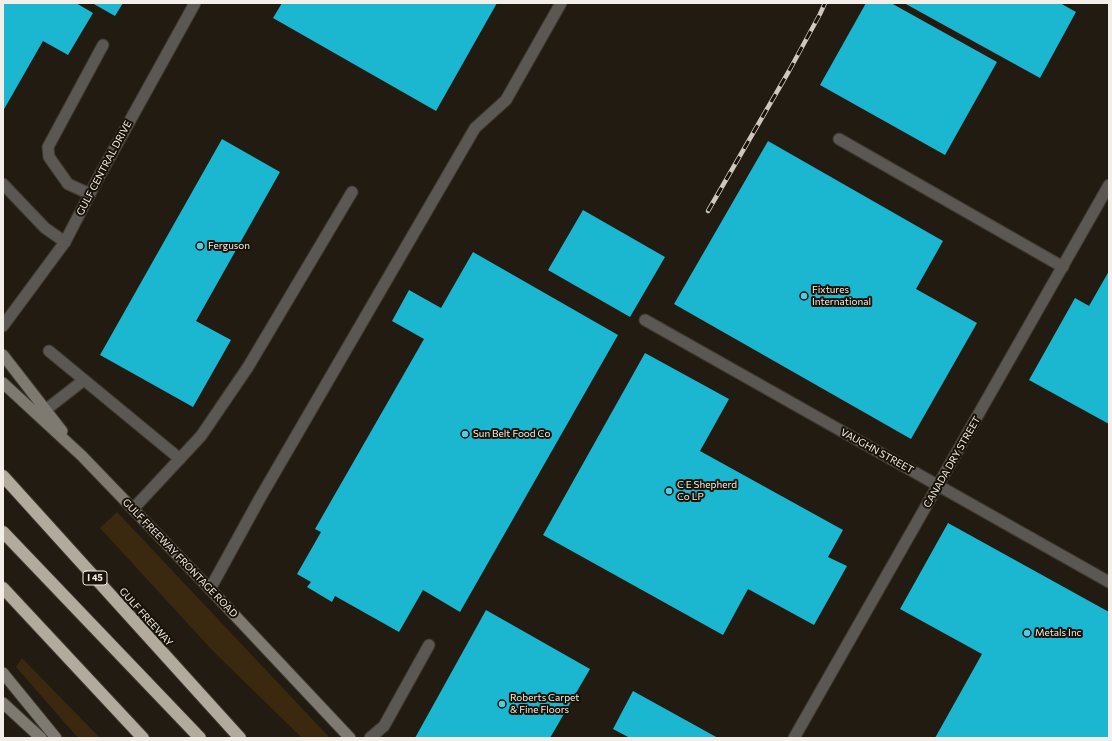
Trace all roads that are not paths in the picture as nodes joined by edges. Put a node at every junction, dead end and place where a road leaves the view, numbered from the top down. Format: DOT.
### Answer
graph roads {
  1 [pos="195,3"];
  2 [pos="561,3"];
  3 [pos="103,45"];
  4 [pos="839,139"];
  5 [pos="3,184"];
  6 [pos="1109,185"];
  7 [pos="352,192"];
  8 [pos="90,194"];
  9 [pos="65,242"];
  10 [pos="1063,267"];
  11 [pos="645,320"];
  12 [pos="3,326"];
  13 [pos="49,351"];
  14 [pos="3,355"];
  15 [pos="84,380"];
  16 [pos="3,383"];
  17 [pos="42,413"];
  18 [pos="180,459"];
  19 [pos="3,476"];
  20 [pos="938,486"];
  21 [pos="133,508"];
  22 [pos="3,532"];
  23 [pos="1109,582"];
  24 [pos="3,588"];
  25 [pos="210,589"];
  26 [pos="429,645"];
  27 [pos="3,673"];
  28 [pos="3,703"];
  29 [pos="40,738"];
  30 [pos="56,738"];
  31 [pos="143,738"];
  32 [pos="200,738"];
  33 [pos="240,738"];
  34 [pos="350,738"];
  35 [pos="370,738"];
  36 [pos="794,738"];
  1 -- 8 [label="street, GULF CENTRAL DRIVE"];
  2 -- 25 [label="street"];
  3 -- 8 [label="street"];
  4 -- 10 [label="street"];
  5 -- 9 [label="street"];
  6 -- 10 [label="street, CANADA DRY STREET"];
  7 -- 18 [label="street"];
  8 -- 9 [label="street, GULF CENTRAL DRIVE"];
  9 -- 12 [label="street, GULF CENTRAL DRIVE"];
  10 -- 20 [label="street, CANADA DRY STREET"];
  11 -- 20 [label="street, VAUGHN STREET"];
  13 -- 15 [label="street"];
  14 -- 17 [label="main road"];
  15 -- 17 [label="street"];
  15 -- 18 [label="street"];
  16 -- 17 [label="main road"];
  17 -- 21 [label="main road, GULF FREEWAY FRONTAGE ROAD"];
  18 -- 21 [label="street"];
  19 -- 33 [label="highway, GULF FREEWAY / I 45"];
  20 -- 23 [label="street, VAUGHN STREET"];
  20 -- 36 [label="street, CANADA DRY STREET"];
  21 -- 25 [label="main road, GULF FREEWAY FRONTAGE ROAD"];
  22 -- 32 [label="highway"];
  24 -- 31 [label="highway"];
  25 -- 34 [label="main road, GULF FREEWAY FRONTAGE ROAD"];
  26 -- 35 [label="street"];
  27 -- 30 [label="main road"];
  28 -- 29 [label="main road"];
}
